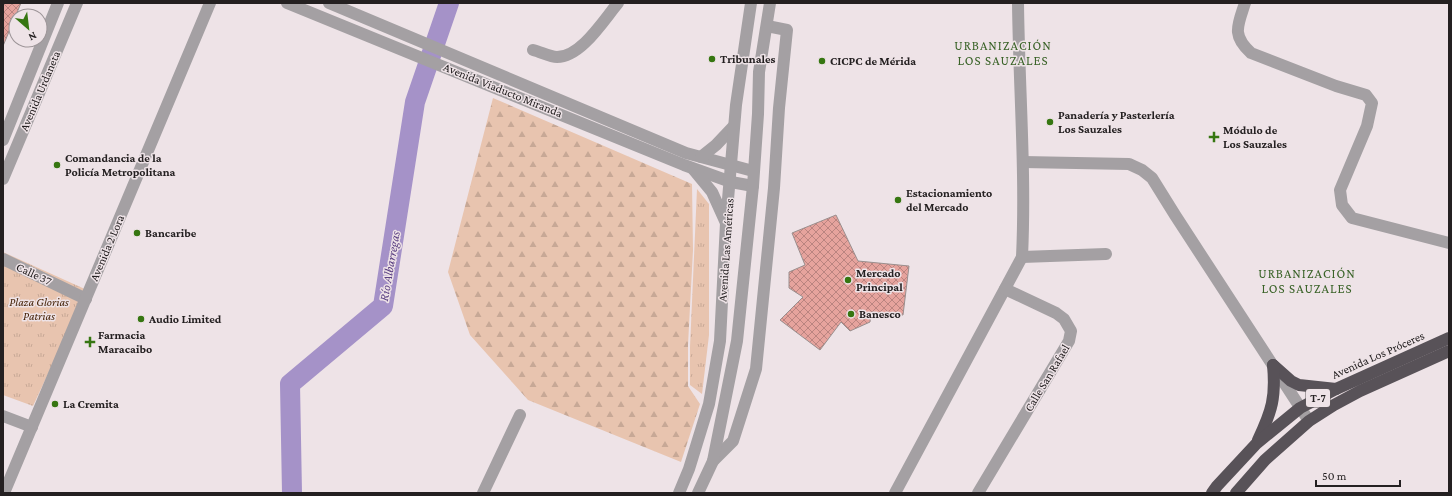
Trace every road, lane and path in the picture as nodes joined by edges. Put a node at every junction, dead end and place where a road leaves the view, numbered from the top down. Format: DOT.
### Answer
graph roads {
  1 [pos="58,3"];
  2 [pos="77,3"];
  3 [pos="210,3"];
  4 [pos="287,3"];
  5 [pos="329,3"];
  6 [pos="618,3"];
  7 [pos="751,3"];
  8 [pos="770,3"];
  9 [pos="1018,3"];
  10 [pos="1245,3"];
  11 [pos="767,26"];
  12 [pos="48,28"];
  13 [pos="48,42"];
  14 [pos="59,45"];
  15 [pos="40,48"];
  16 [pos="533,50"];
  17 [pos="758,107"];
  18 [pos="779,108"];
  19 [pos="10,124"];
  20 [pos="734,126"];
  21 [pos="24,129"];
  22 [pos="3,140"];
  23 [pos="701,157"];
  24 [pos="1023,162"];
  25 [pos="688,166"];
  26 [pos="731,166"];
  27 [pos="753,171"];
  28 [pos="3,179"];
  29 [pos="731,182"];
  30 [pos="753,186"];
  31 [pos="726,223"];
  32 [pos="1449,243"];
  33 [pos="1106,254"];
  34 [pos="1022,257"];
  35 [pos="3,260"];
  36 [pos="1005,289"];
  37 [pos="86,299"];
  38 [pos="1449,338"];
  39 [pos="736,346"];
  40 [pos="758,350"];
  41 [pos="1449,351"];
  42 [pos="1273,365"];
  43 [pos="1336,389"];
  44 [pos="1300,408"];
  45 [pos="520,415"];
  46 [pos="3,416"];
  47 [pos="1309,421"];
  48 [pos="32,427"];
  49 [pos="1257,443"];
  50 [pos="713,461"];
  51 [pos="4,493"];
  52 [pos="483,493"];
  53 [pos="679,493"];
  54 [pos="698,493"];
  55 [pos="896,493"];
  56 [pos="978,493"];
  57 [pos="1212,493"];
  58 [pos="1236,493"];
  1 -- 12 [label="street, Avenida Urdaneta"];
  2 -- 14 [label="street, Avenida Urdaneta"];
  3 -- 37 [label="street, Avenida 2 Lora"];
  4 -- 25 [label="street, Avenida Viaducto Miranda"];
  5 -- 23 [label="street, Avenida Viaducto Miranda"];
  6 -- 16 [label="street"];
  7 -- 20 [label="street, Avenida Las Américas"];
  8 -- 11 [label="street, Avenida Las Américas"];
  9 -- 24 [label="street"];
  10 -- 32 [label="street"];
  11 -- 17 [label="street, Avenida Las Américas"];
  11 -- 18 [label="street"];
  13 -- 14 [label="street"];
  14 -- 21 [label="street, Avenida Urdaneta"];
  15 -- 19 [label="street, Avenida Urdaneta"];
  17 -- 18 [label="street"];
  17 -- 27 [label="street, Avenida Las Américas"];
  18 -- 40 [label="street"];
  19 -- 21 [label="street"];
  19 -- 22 [label="street, Avenida Urdaneta"];
  20 -- 23 [label="street"];
  20 -- 26 [label="street, Avenida Las Américas"];
  21 -- 28 [label="street, Avenida Urdaneta"];
  23 -- 26 [label="street, Avenida Viaducto Miranda"];
  24 -- 34 [label="street"];
  24 -- 42 [label="street"];
  25 -- 29 [label="street, Avenida Viaducto Miranda"];
  25 -- 31 [label="street"];
  26 -- 27 [label="street, Avenida Viaducto Miranda"];
  26 -- 29 [label="street, Avenida Las Américas"];
  27 -- 30 [label="street, Avenida Las Américas"];
  29 -- 30 [label="street, Avenida Viaducto Miranda"];
  29 -- 31 [label="street, Avenida Las Américas"];
  30 -- 39 [label="street, Avenida Las Américas"];
  31 -- 53 [label="street, Avenida Las Américas"];
  33 -- 34 [label="street"];
  34 -- 36 [label="street"];
  35 -- 37 [label="street, Calle 37"];
  36 -- 55 [label="street"];
  36 -- 56 [label="street, Calle San Rafael"];
  37 -- 48 [label="street, Avenida 2 Lora"];
  38 -- 43 [label="highway, Avenida Los Próceres / T-7"];
  39 -- 40 [label="street"];
  39 -- 50 [label="street, Avenida Las Américas"];
  40 -- 50 [label="street"];
  41 -- 47 [label="highway, Avenida Los Próceres / T-7"];
  42 -- 43 [label="highway"];
  42 -- 44 [label="street"];
  42 -- 49 [label="highway, T-7"];
  43 -- 44 [label="highway, Avenida Los Próceres / T-7"];
  44 -- 47 [label="street"];
  44 -- 49 [label="highway, Avenida Los Próceres / T-7"];
  45 -- 52 [label="street"];
  46 -- 48 [label="street"];
  47 -- 58 [label="highway, Avenida Los Próceres / T-7"];
  48 -- 51 [label="street, Avenida 2 Lora"];
  49 -- 57 [label="highway, Avenida Los Próceres / T-7"];
  50 -- 54 [label="street, Avenida Las Américas"];
}
